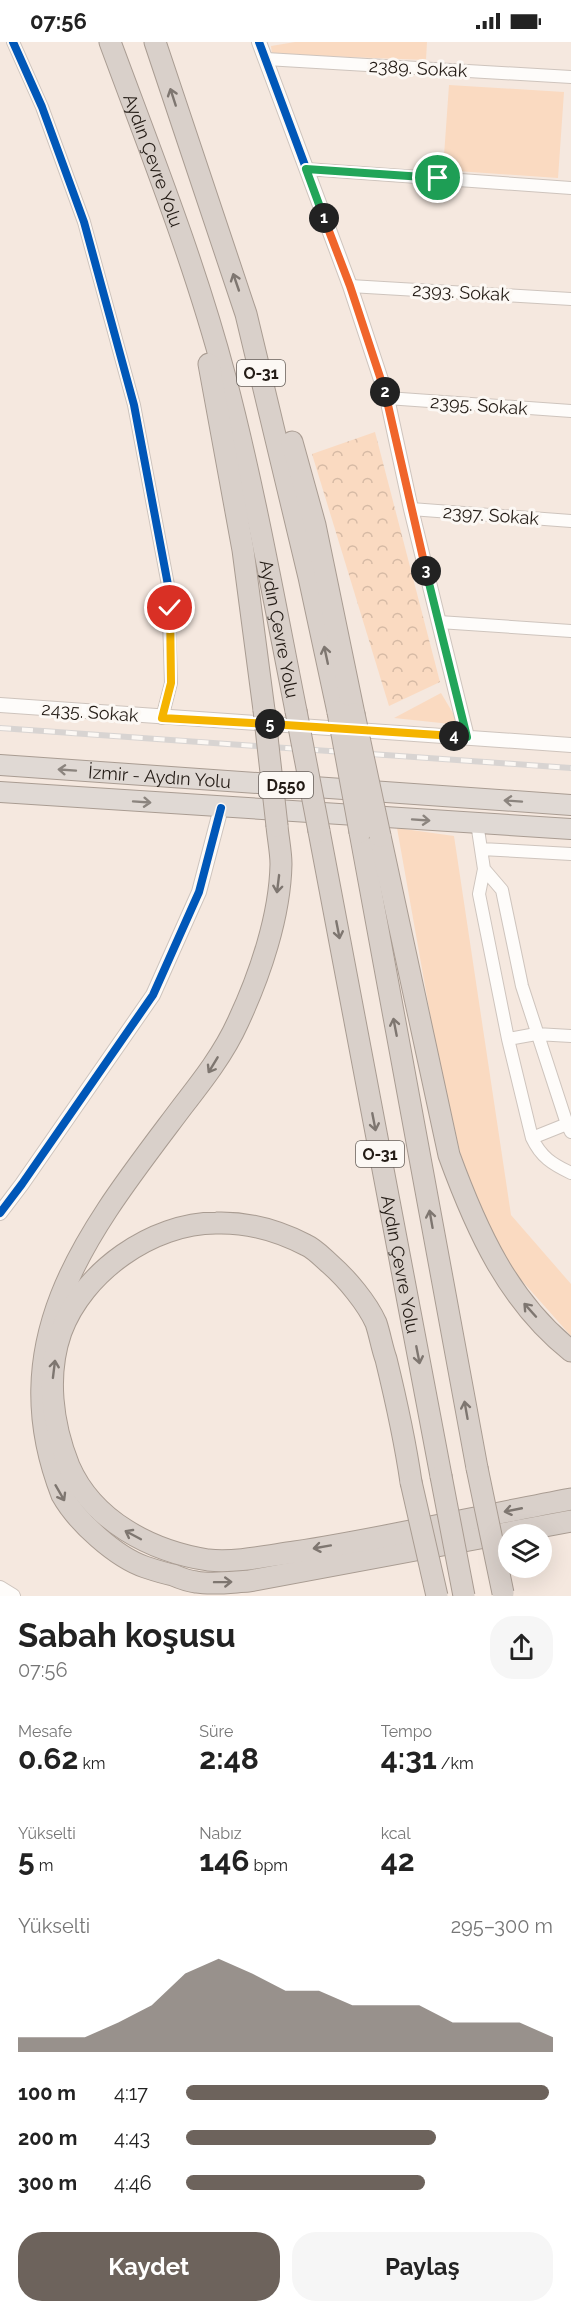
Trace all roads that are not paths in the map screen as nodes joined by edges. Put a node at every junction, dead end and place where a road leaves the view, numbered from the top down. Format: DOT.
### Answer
graph roads {
  1 [pos="13,42"];
  2 [pos="110,42"];
  3 [pos="155,42"];
  4 [pos="259,42"];
  5 [pos="266,58"];
  6 [pos="571,77"];
  7 [pos="306,169"];
  8 [pos="571,188"];
  9 [pos="193,272"];
  10 [pos="350,286"];
  11 [pos="571,299"];
  12 [pos="387,398"];
  13 [pos="571,411"];
  14 [pos="411,509"];
  15 [pos="571,521"];
  16 [pos="439,622"];
  17 [pos="571,631"];
  18 [pos="0,705"];
  19 [pos="162,718"];
  20 [pos="467,737"];
  21 [pos="571,745"];
  22 [pos="0,765"];
  23 [pos="0,792"];
  24 [pos="571,805"];
  25 [pos="221,808"];
  26 [pos="477,823"];
  27 [pos="571,829"];
  28 [pos="370,834"];
  29 [pos="481,849"];
  30 [pos="571,854"];
  31 [pos="484,869"];
  32 [pos="536,1034"];
  33 [pos="571,1036"];
  34 [pos="508,1039"];
  35 [pos="569,1128"];
  36 [pos="532,1138"];
  37 [pos="571,1173"];
  38 [pos="0,1213"];
  39 [pos="571,1351"];
  40 [pos="571,1499"];
  41 [pos="571,1521"];
  42 [pos="0,1588"];
  43 [pos="503,1595"];
  44 [pos="13,1596"];
  45 [pos="437,1596"];
  46 [pos="464,1596"];
  1 -- 19 [label="street"];
  2 -- 9 [label="highway, Aydın Çevre Yolu / O-31"];
  28 -- 3 [label="highway, Aydın Çevre Yolu / O-31, one-way, bridge"];
  4 -- 5 [label="street"];
  5 -- 6 [label="street, 2389. Sokak"];
  5 -- 7 [label="street"];
  7 -- 8 [label="street"];
  7 -- 10 [label="street"];
  9 -- 41 [label="highway, one-way, bridge"];
  9 -- 46 [label="highway, Aydın Çevre Yolu / O-31, one-way, bridge"];
  10 -- 11 [label="street, 2393. Sokak"];
  10 -- 12 [label="street"];
  12 -- 13 [label="street, 2395. Sokak"];
  12 -- 14 [label="street"];
  14 -- 15 [label="street, 2397. Sokak"];
  14 -- 16 [label="street"];
  16 -- 17 [label="street"];
  16 -- 20 [label="street"];
  18 -- 19 [label="street, 2435. Sokak"];
  19 -- 20 [label="street, 2435. Sokak"];
  20 -- 21 [label="street, 2435. Sokak"];
  24 -- 22 [label="highway, İzmir - Aydın Yolu / D550, one-way"];
  23 -- 25 [label="highway, İzmir - Aydın Yolu / D550, one-way"];
  25 -- 26 [label="highway, İzmir - Aydın Yolu / D550, one-way"];
  25 -- 38 [label="street"];
  26 -- 27 [label="highway, İzmir - Aydın Yolu / D550"];
  26 -- 29 [label="street"];
  39 -- 28 [label="highway, one-way"];
  43 -- 28 [label="highway, Aydın Çevre Yolu / O-31, one-way, bridge"];
  29 -- 30 [label="street"];
  29 -- 31 [label="street"];
  31 -- 32 [label="street"];
  31 -- 34 [label="street"];
  32 -- 33 [label="street"];
  32 -- 34 [label="street"];
  32 -- 35 [label="street"];
  34 -- 36 [label="street"];
  35 -- 36 [label="street"];
  36 -- 37 [label="street"];
  40 -- 45 [label="highway, one-way, bridge"];
  42 -- 44 [label="street"];
}
